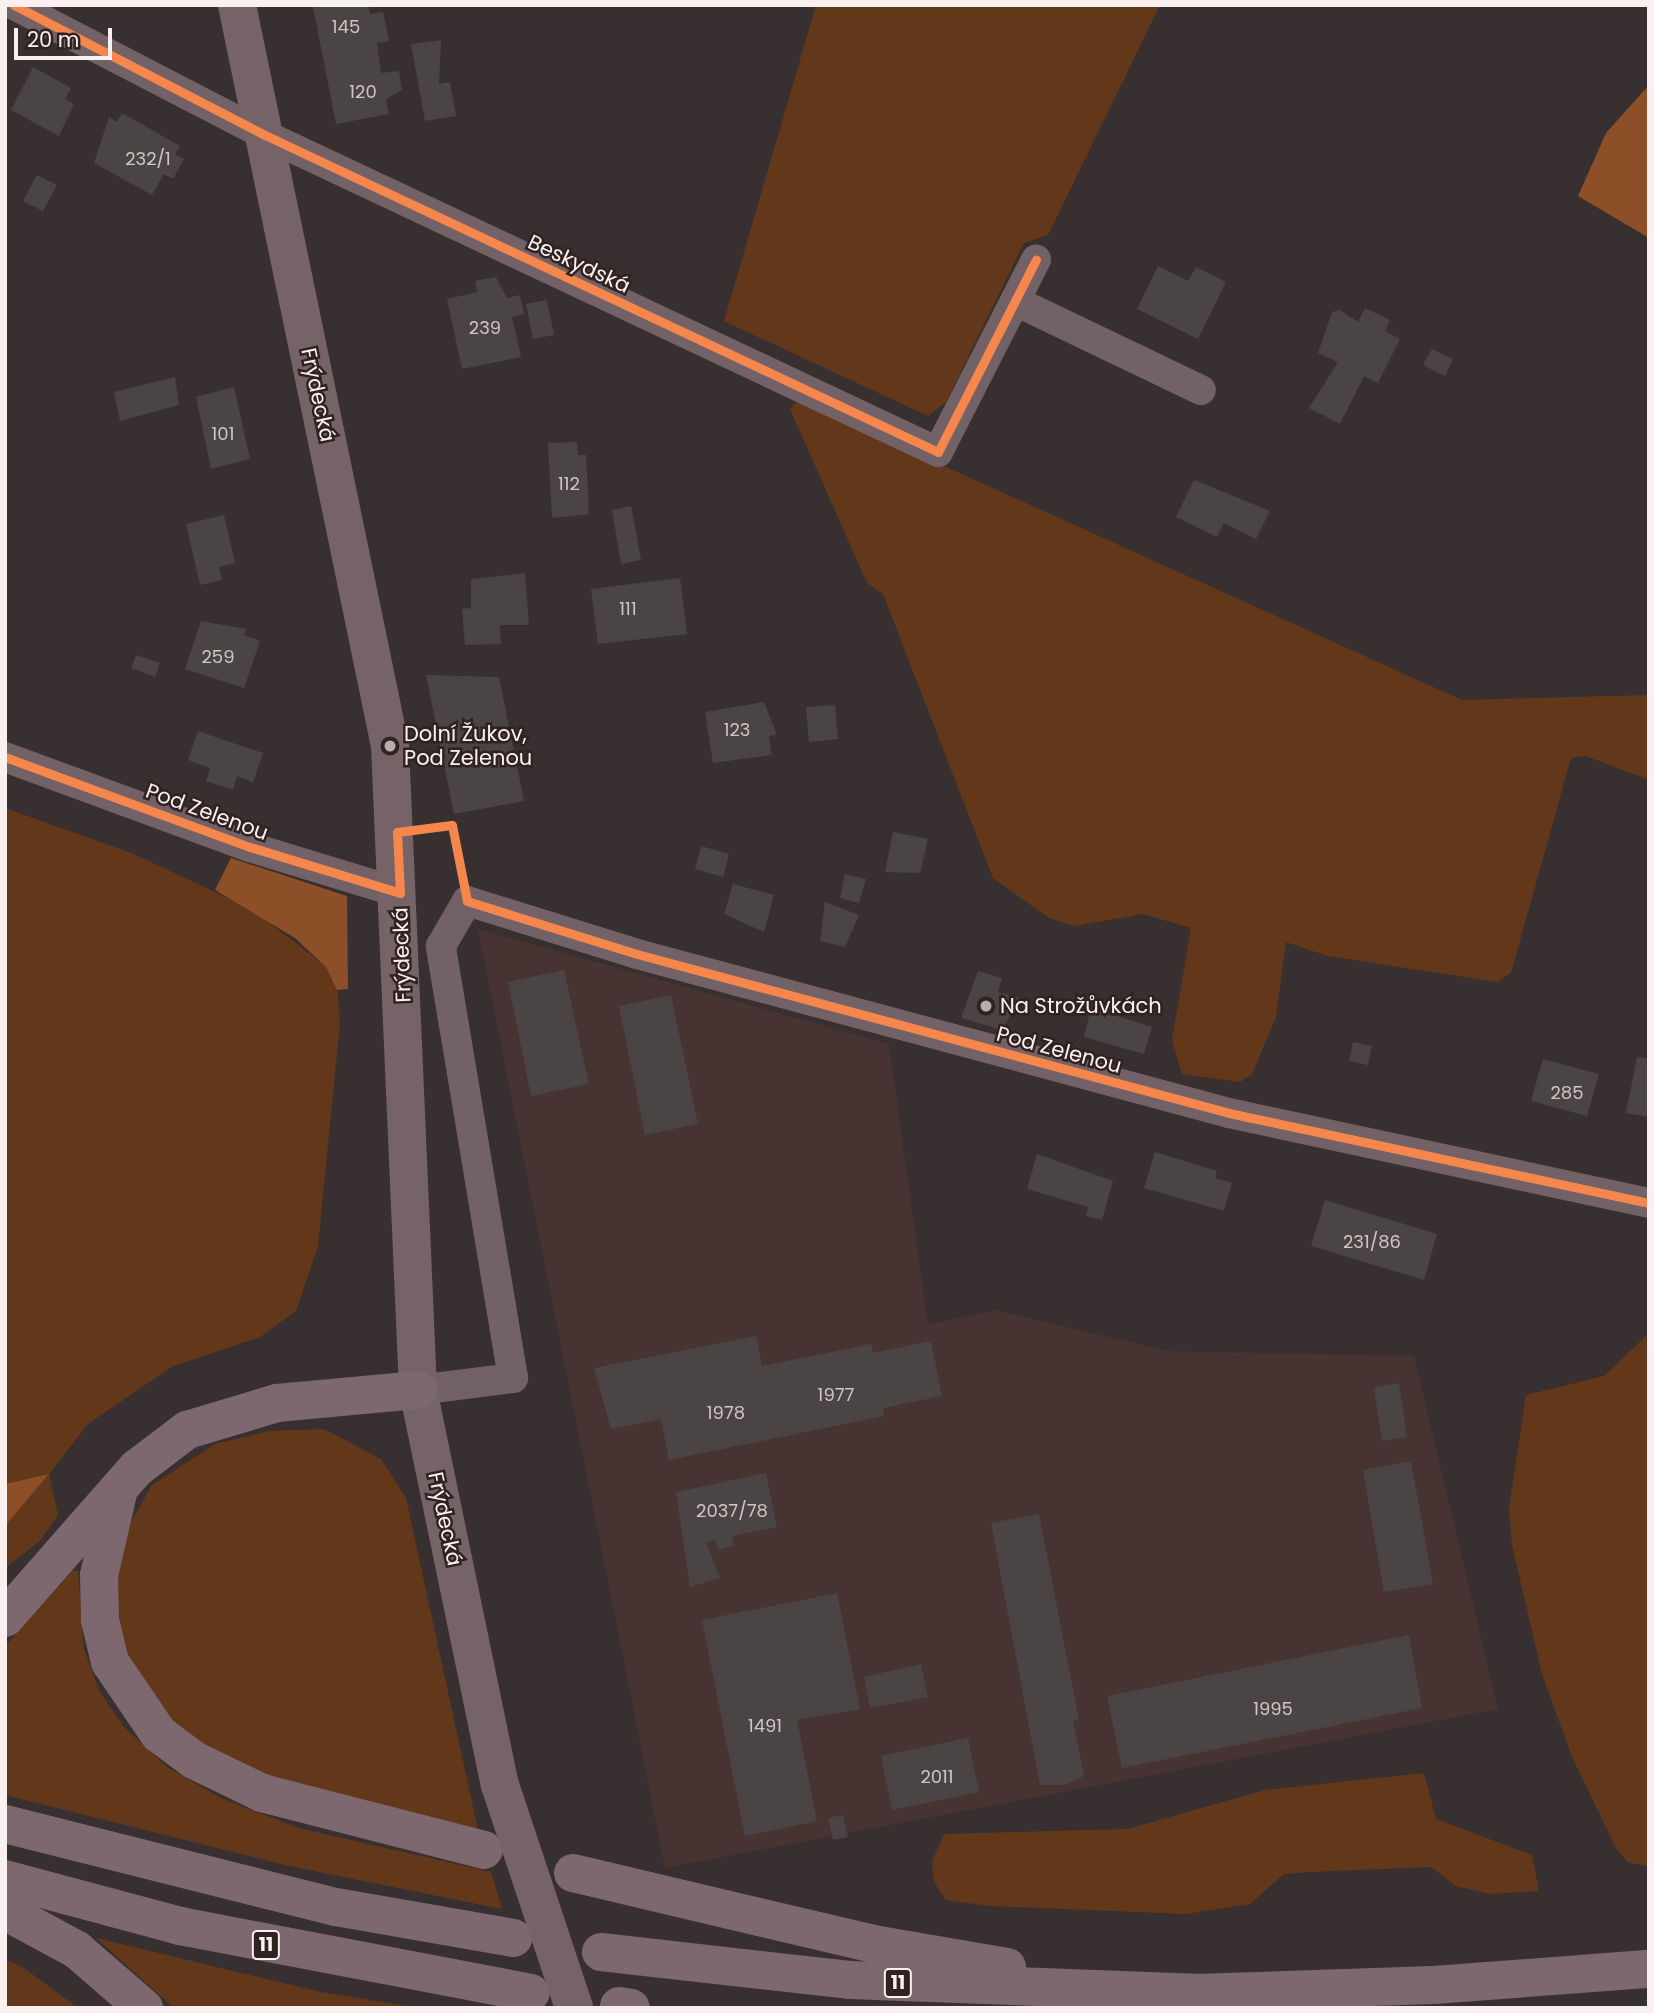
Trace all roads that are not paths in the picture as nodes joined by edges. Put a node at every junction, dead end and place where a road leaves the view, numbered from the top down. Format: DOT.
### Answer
graph roads {
  1 [pos="14,5"];
  2 [pos="237,5"];
  3 [pos="265,135"];
  4 [pos="1036,260"];
  5 [pos="1015,301"];
  6 [pos="1201,390"];
  7 [pos="5,757"];
  8 [pos="400,893"];
  9 [pos="1649,1203"];
  10 [pos="418,1390"];
  11 [pos="118,1493"];
  12 [pos="5,1618"];
  13 [pos="5,1824"];
  14 [pos="484,1850"];
  15 [pos="573,1873"];
  16 [pos="5,1879"];
  17 [pos="5,1911"];
  18 [pos="513,1938"];
  19 [pos="601,1952"];
  20 [pos="1649,1969"];
  21 [pos="531,1993"];
  22 [pos="1196,1993"];
  23 [pos="144,2008"];
  24 [pos="575,2008"];
  1 -- 3 [label="street, Beskydská"];
  2 -- 3 [label="main road, Frýdecká"];
  3 -- 5 [label="street, Beskydská"];
  3 -- 8 [label="main road, Frýdecká"];
  4 -- 5 [label="street, Beskydská"];
  5 -- 6 [label="street"];
  7 -- 8 [label="street, Pod Zelenou"];
  8 -- 10 [label="main road, Frýdecká"];
  9 -- 10 [label="street, Pod Zelenou"];
  10 -- 11 [label="highway"];
  10 -- 24 [label="main road, Frýdecká, bridge"];
  11 -- 12 [label="highway"];
  11 -- 14 [label="highway"];
  13 -- 18 [label="highway"];
  15 -- 22 [label="highway"];
  16 -- 21 [label="highway, 11"];
  17 -- 23 [label="highway"];
  19 -- 22 [label="highway, 11"];
  20 -- 22 [label="highway, 11"];
}
